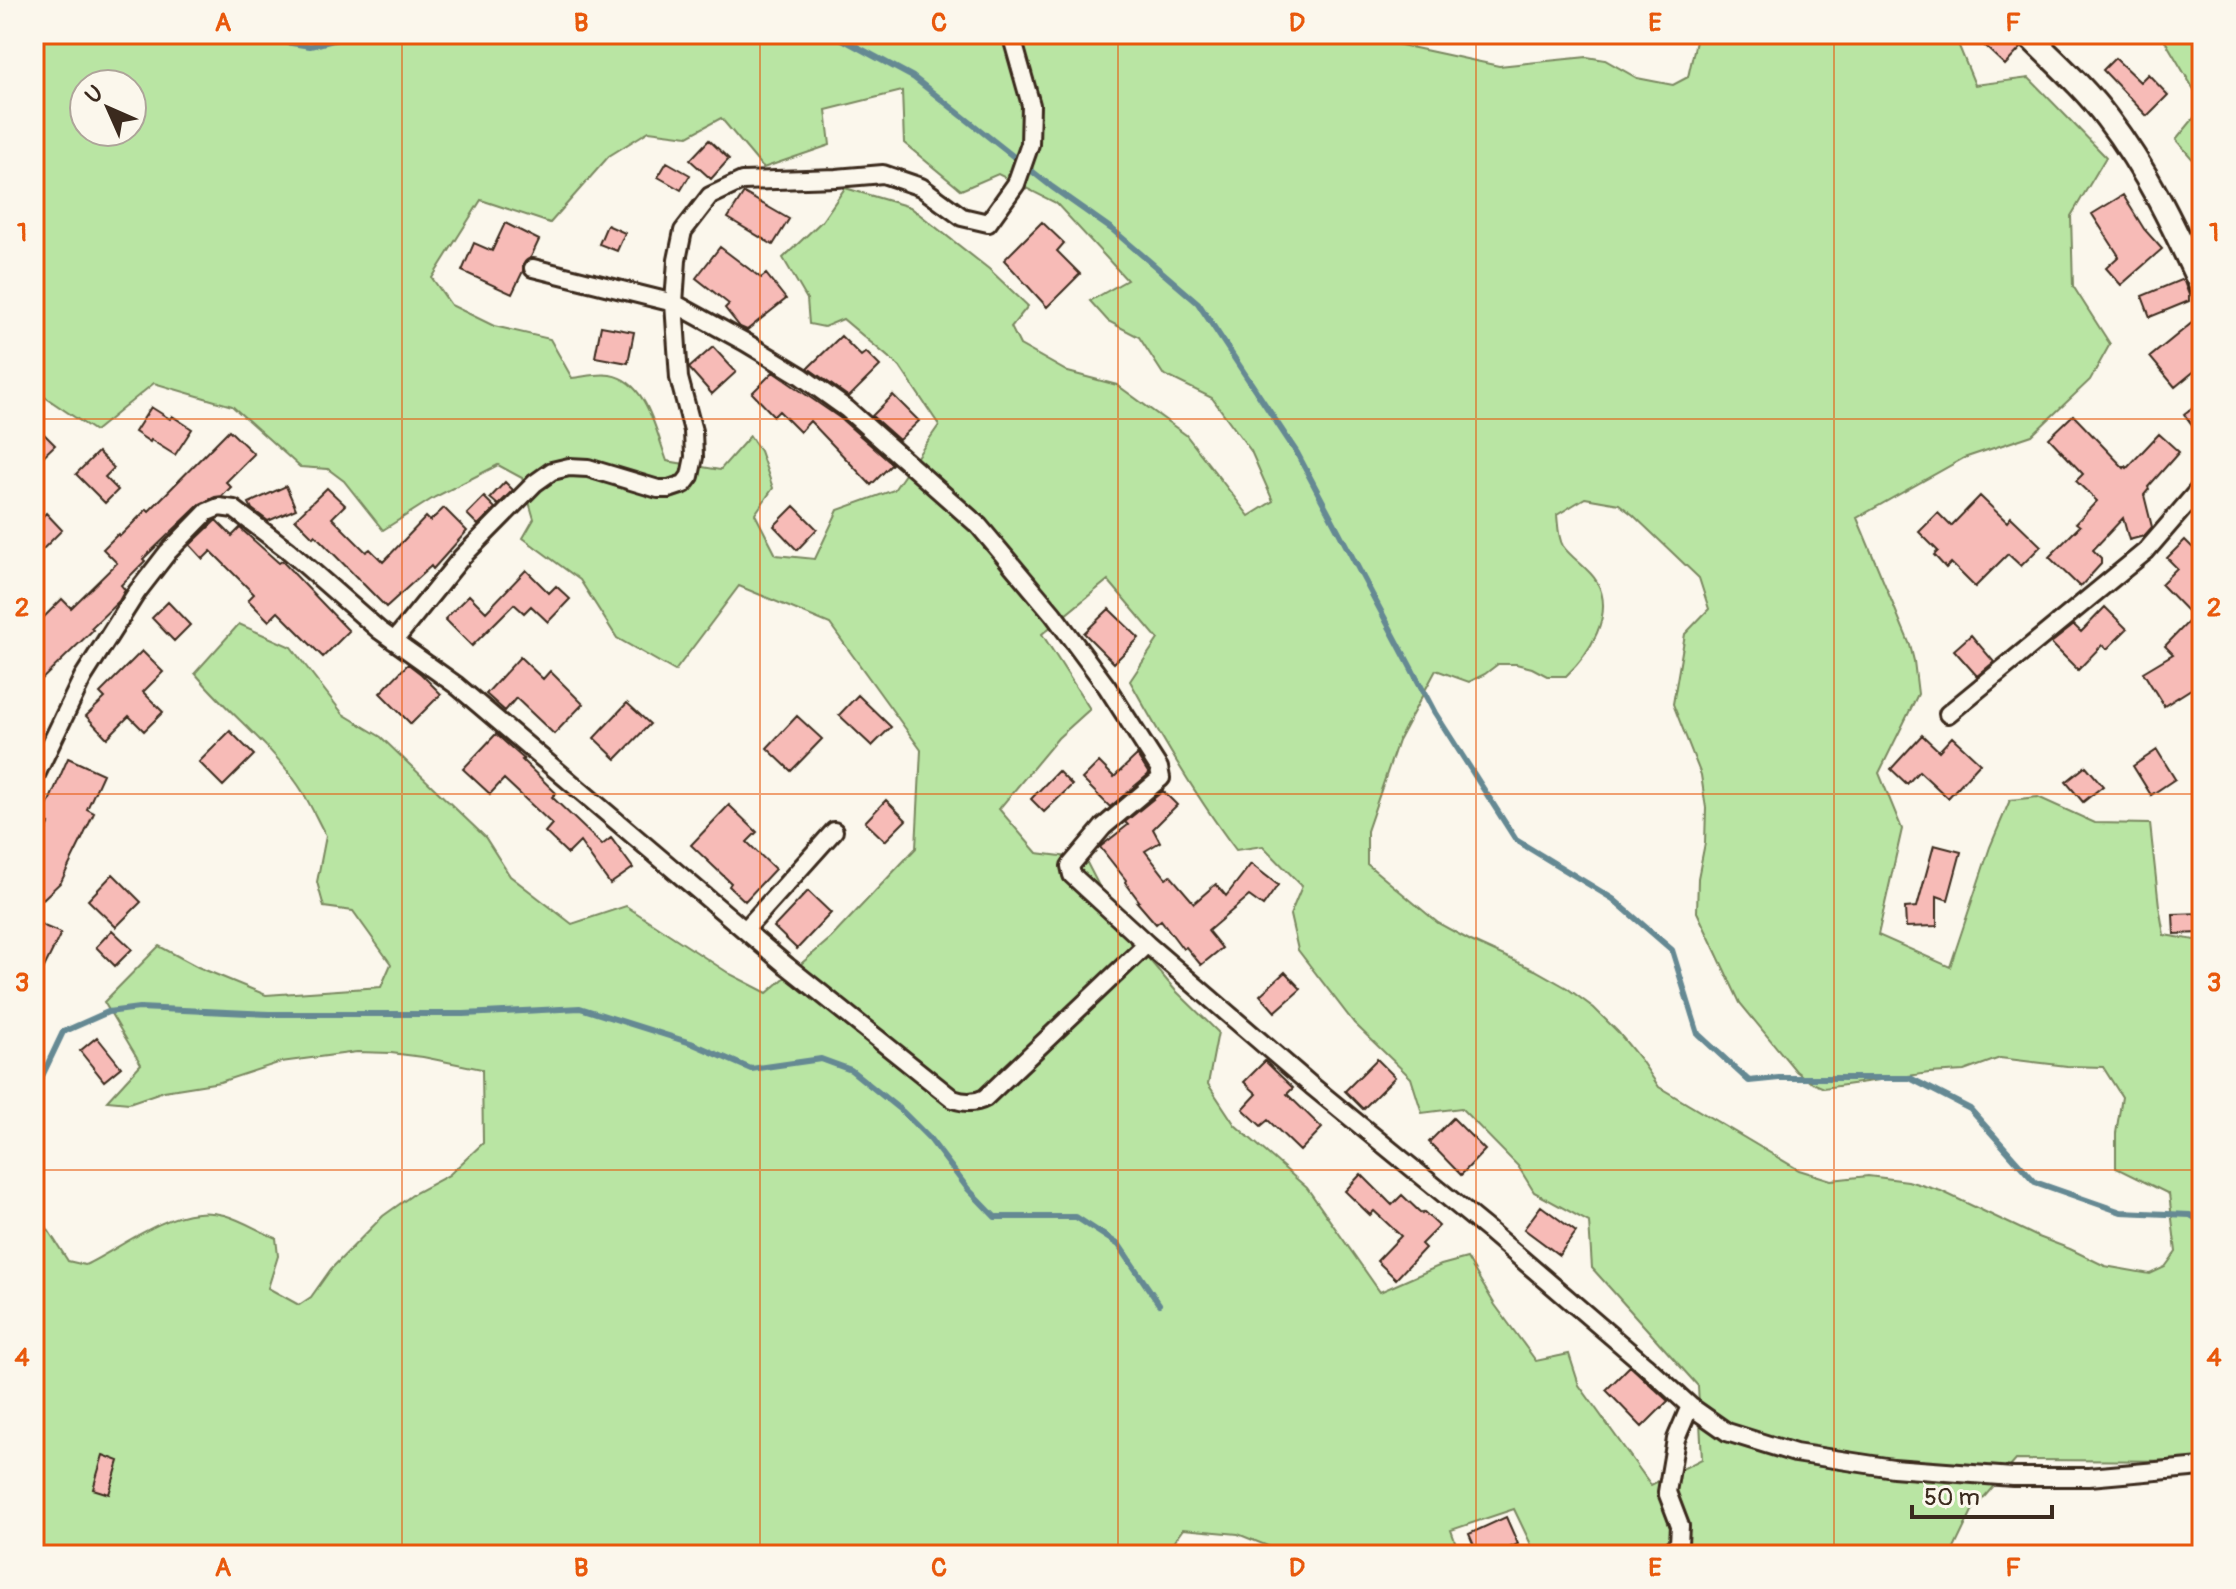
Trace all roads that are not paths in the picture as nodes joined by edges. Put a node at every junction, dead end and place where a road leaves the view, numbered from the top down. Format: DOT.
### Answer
graph roads {
  1 [pos="1011,34"];
  2 [pos="2027,34"];
  3 [pos="533,268"];
  4 [pos="2202,288"];
  5 [pos="674,303"];
  6 [pos="2202,486"];
  7 [pos="394,641"];
  8 [pos="1948,714"];
  9 [pos="34,779"];
  10 [pos="834,831"];
  11 [pos="745,930"];
  12 [pos="1147,944"];
  13 [pos="1690,1406"];
  14 [pos="2202,1467"];
  15 [pos="1667,1555"];
  1 -- 5 [label="street"];
  2 -- 4 [label="street"];
  3 -- 5 [label="street"];
  5 -- 7 [label="street"];
  5 -- 12 [label="street"];
  6 -- 8 [label="street"];
  7 -- 9 [label="street"];
  7 -- 11 [label="street"];
  10 -- 11 [label="street"];
  11 -- 12 [label="street"];
  12 -- 13 [label="street"];
  13 -- 14 [label="street"];
  13 -- 15 [label="street"];
}
